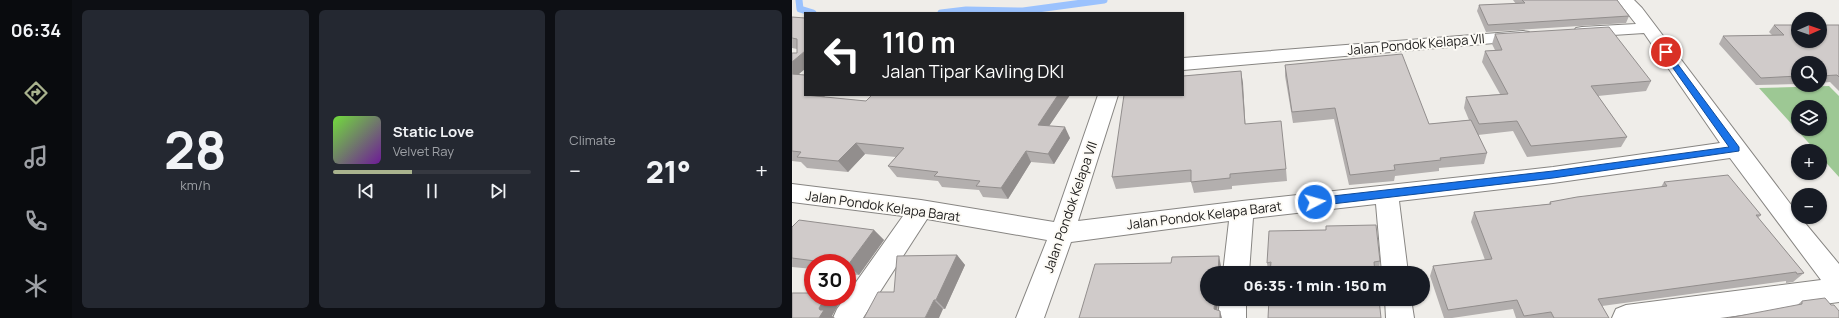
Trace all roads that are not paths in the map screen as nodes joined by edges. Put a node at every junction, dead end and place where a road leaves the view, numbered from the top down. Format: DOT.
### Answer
graph roads {
  1 [pos="1625,0"];
  2 [pos="1648,28"];
  3 [pos="1565,33"];
  4 [pos="1542,35"];
  5 [pos="1184,64"];
  6 [pos="1108,96"];
  7 [pos="1736,149"];
  8 [pos="792,193"];
  9 [pos="1387,194"];
  10 [pos="921,209"];
  11 [pos="1242,210"];
  12 [pos="1062,233"];
  13 [pos="1237,266"];
  14 [pos="1394,266"];
  15 [pos="1839,283"];
  16 [pos="1839,290"];
  17 [pos="1233,306"];
  18 [pos="1399,306"];
  19 [pos="847,318"];
  20 [pos="1030,318"];
  21 [pos="1232,318"];
  22 [pos="1400,318"];
  23 [pos="1626,318"];
  1 -- 2 [label="street"];
  2 -- 3 [label="street"];
  2 -- 7 [label="street"];
  4 -- 5 [label="street, Jalan Pondok Kelapa VII"];
  6 -- 12 [label="street, Jalan Pondok Kelapa VII"];
  7 -- 9 [label="street, Jalan Pondok Kelapa Barat"];
  7 -- 15 [label="street"];
  8 -- 10 [label="street, Jalan Pondok Kelapa Barat"];
  9 -- 11 [label="street, Jalan Pondok Kelapa Barat"];
  9 -- 14 [label="street"];
  10 -- 12 [label="street, Jalan Pondok Kelapa Barat"];
  10 -- 19 [label="street"];
  11 -- 12 [label="street, Jalan Pondok Kelapa Barat"];
  11 -- 13 [label="street"];
  12 -- 20 [label="street, Jalan Pondok Kelapa VII"];
  16 -- 23 [label="street"];
  17 -- 21 [label="street"];
  18 -- 22 [label="street"];
}
